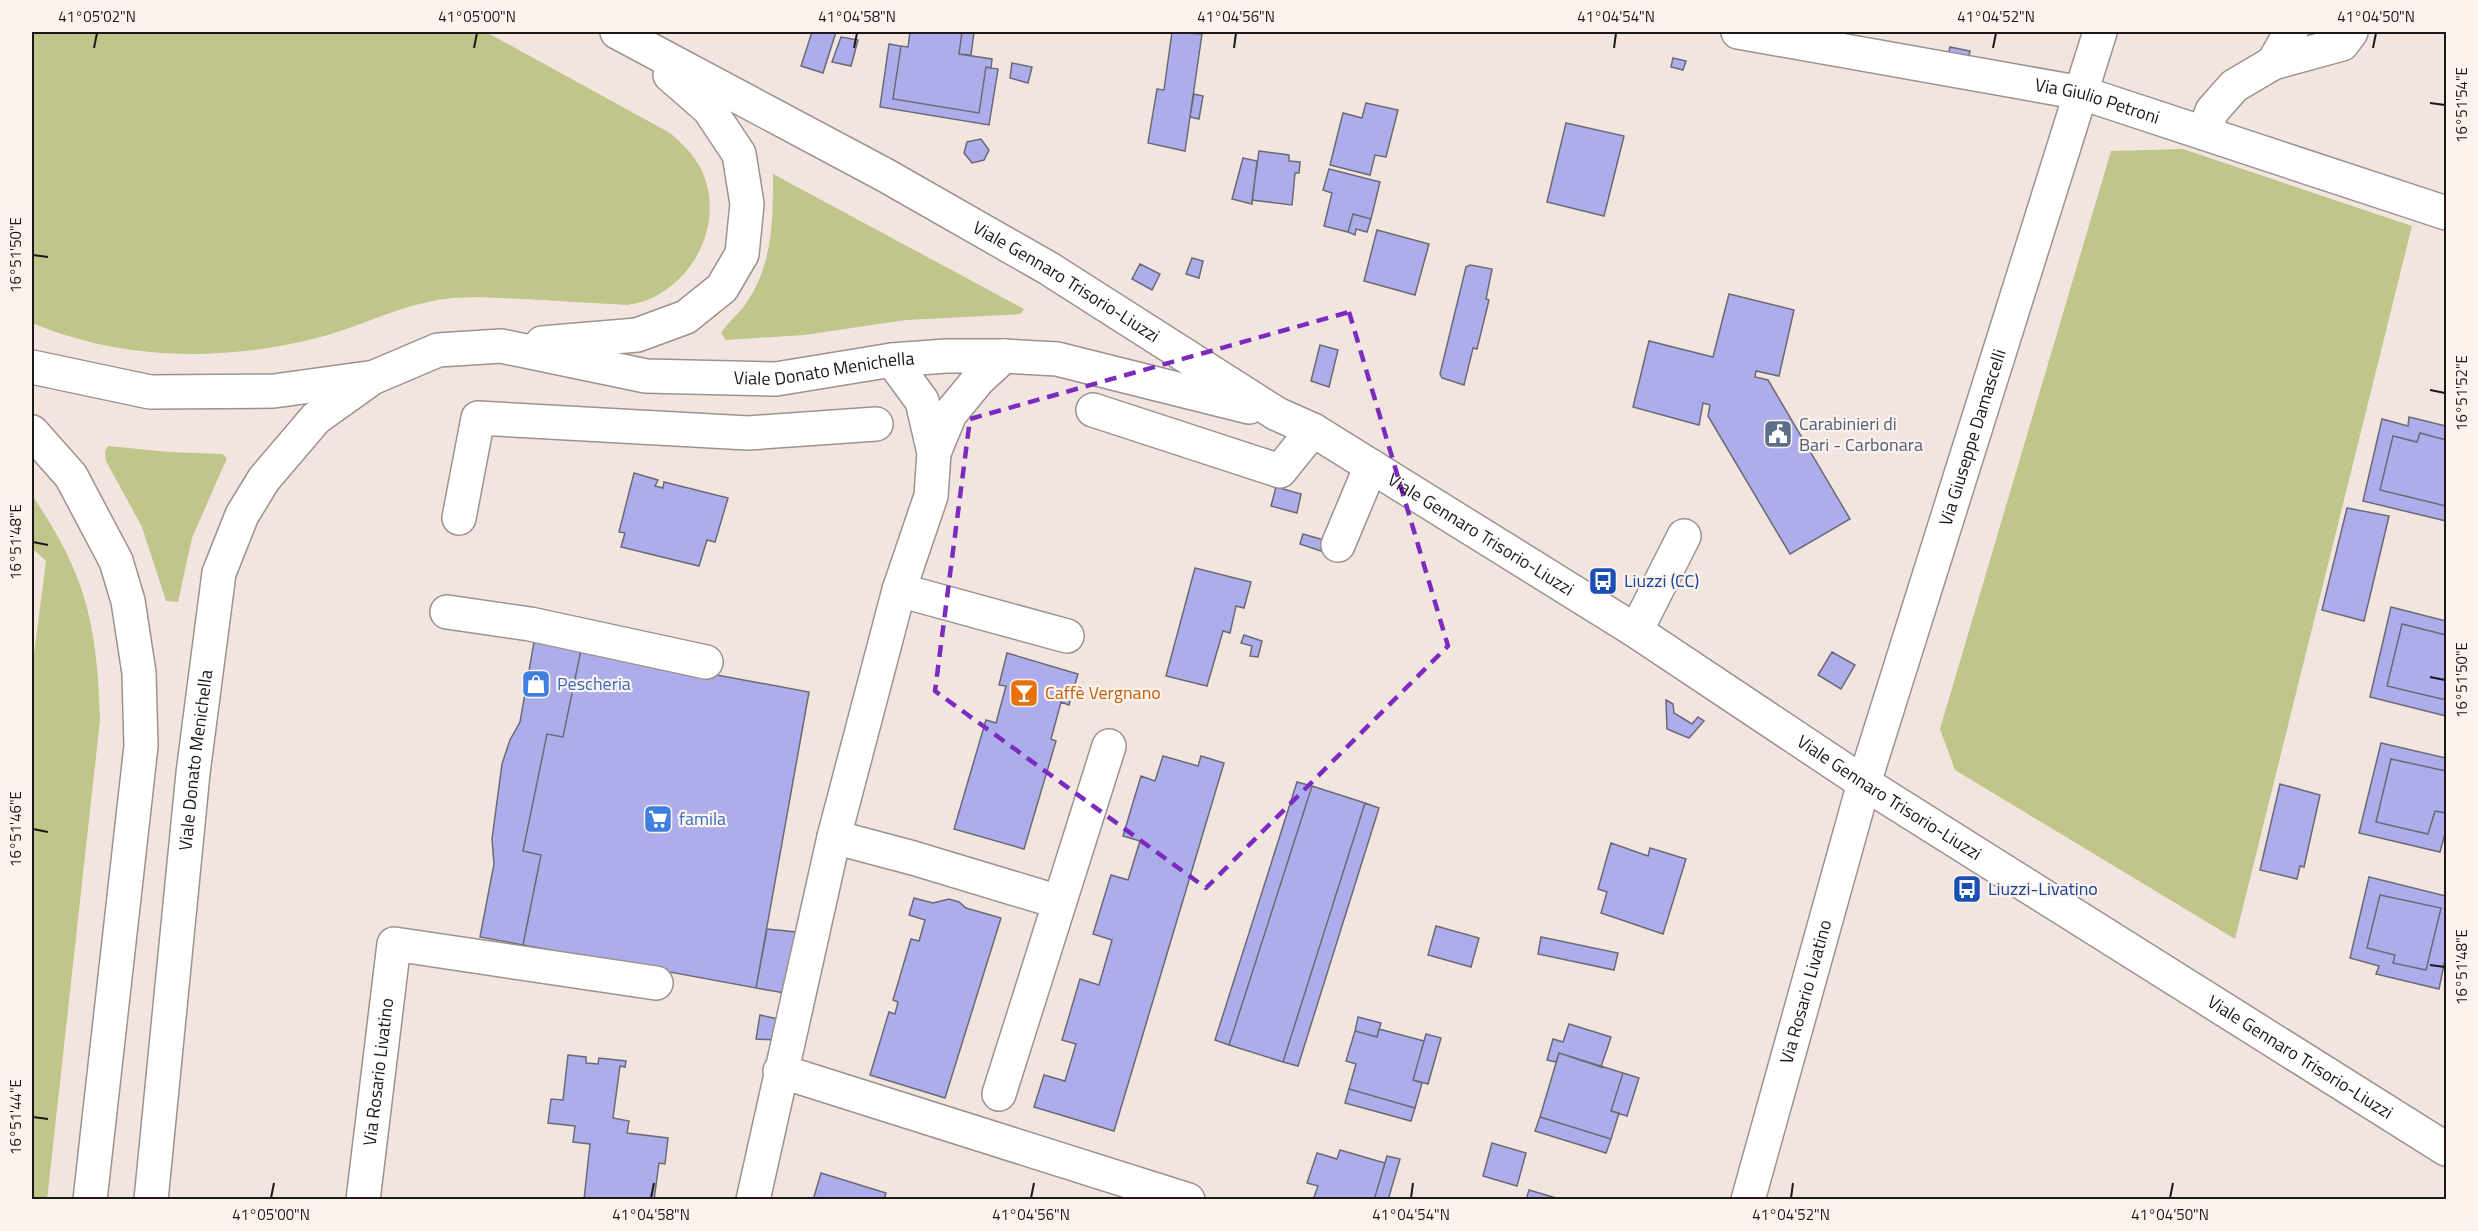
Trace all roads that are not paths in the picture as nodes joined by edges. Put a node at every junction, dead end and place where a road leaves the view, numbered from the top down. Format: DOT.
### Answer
graph roads {
  1 [pos="1738,32"];
  2 [pos="2100,32"];
  3 [pos="2291,32"];
  4 [pos="2351,32"];
  5 [pos="620,33"];
  6 [pos="2273,63"];
  7 [pos="2082,93"];
  8 [pos="2204,133"];
  9 [pos="2446,213"];
  10 [pos="501,346"];
  11 [pos="1005,356"];
  12 [pos="892,360"];
  13 [pos="32,367"];
  14 [pos="372,378"];
  15 [pos="1093,411"];
  16 [pos="1277,414"];
  17 [pos="876,424"];
  18 [pos="1313,430"];
  19 [pos="32,432"];
  20 [pos="934,453"];
  21 [pos="1371,466"];
  22 [pos="459,518"];
  23 [pos="1684,536"];
  24 [pos="1338,545"];
  25 [pos="899,590"];
  26 [pos="447,612"];
  27 [pos="1636,632"];
  28 [pos="1066,636"];
  29 [pos="706,662"];
  30 [pos="1109,746"];
  31 [pos="1864,783"];
  32 [pos="834,837"];
  33 [pos="1059,902"];
  34 [pos="656,983"];
  35 [pos="780,1071"];
  36 [pos="999,1094"];
  37 [pos="2446,1149"];
  38 [pos="90,1200"];
  39 [pos="151,1200"];
  40 [pos="363,1200"];
  41 [pos="753,1200"];
  42 [pos="1188,1200"];
  43 [pos="1748,1200"];
  1 -- 7 [label="main road, Via Giulio Petroni"];
  2 -- 7 [label="main road, Via Giuseppe Damascelli"];
  3 -- 6 [label="main road"];
  4 -- 6 [label="main road"];
  5 -- 10 [label="main road"];
  5 -- 16 [label="main road, Viale Gennaro Trisorio-Liuzzi"];
  6 -- 8 [label="main road"];
  7 -- 8 [label="main road, Via Giulio Petroni"];
  7 -- 31 [label="main road, Via Giuseppe Damascelli"];
  8 -- 9 [label="main road, Via Giulio Petroni"];
  10 -- 12 [label="main road, Viale Donato Menichella"];
  10 -- 14 [label="main road, Viale Donato Menichella"];
  11 -- 12 [label="main road, Viale Donato Menichella"];
  11 -- 16 [label="main road, Viale Donato Menichella"];
  11 -- 20 [label="main road"];
  12 -- 20 [label="main road"];
  13 -- 14 [label="main road, Viale Donato Menichella"];
  14 -- 39 [label="main road, Viale Donato Menichella"];
  15 -- 18 [label="main road"];
  16 -- 18 [label="main road, Viale Gennaro Trisorio-Liuzzi"];
  17 -- 22 [label="main road"];
  18 -- 21 [label="main road, Viale Gennaro Trisorio-Liuzzi"];
  19 -- 38 [label="main road"];
  20 -- 25 [label="main road"];
  21 -- 24 [label="main road"];
  21 -- 27 [label="main road, Viale Gennaro Trisorio-Liuzzi"];
  23 -- 27 [label="main road"];
  25 -- 28 [label="main road"];
  25 -- 32 [label="main road"];
  26 -- 29 [label="main road"];
  27 -- 31 [label="main road, Viale Gennaro Trisorio-Liuzzi"];
  30 -- 33 [label="main road"];
  31 -- 37 [label="main road, Viale Gennaro Trisorio-Liuzzi"];
  31 -- 43 [label="main road, Via Rosario Livatino"];
  32 -- 33 [label="main road"];
  32 -- 35 [label="main road"];
  33 -- 36 [label="main road"];
  34 -- 40 [label="main road, Via Rosario Livatino"];
  35 -- 41 [label="main road"];
  35 -- 42 [label="main road"];
}
